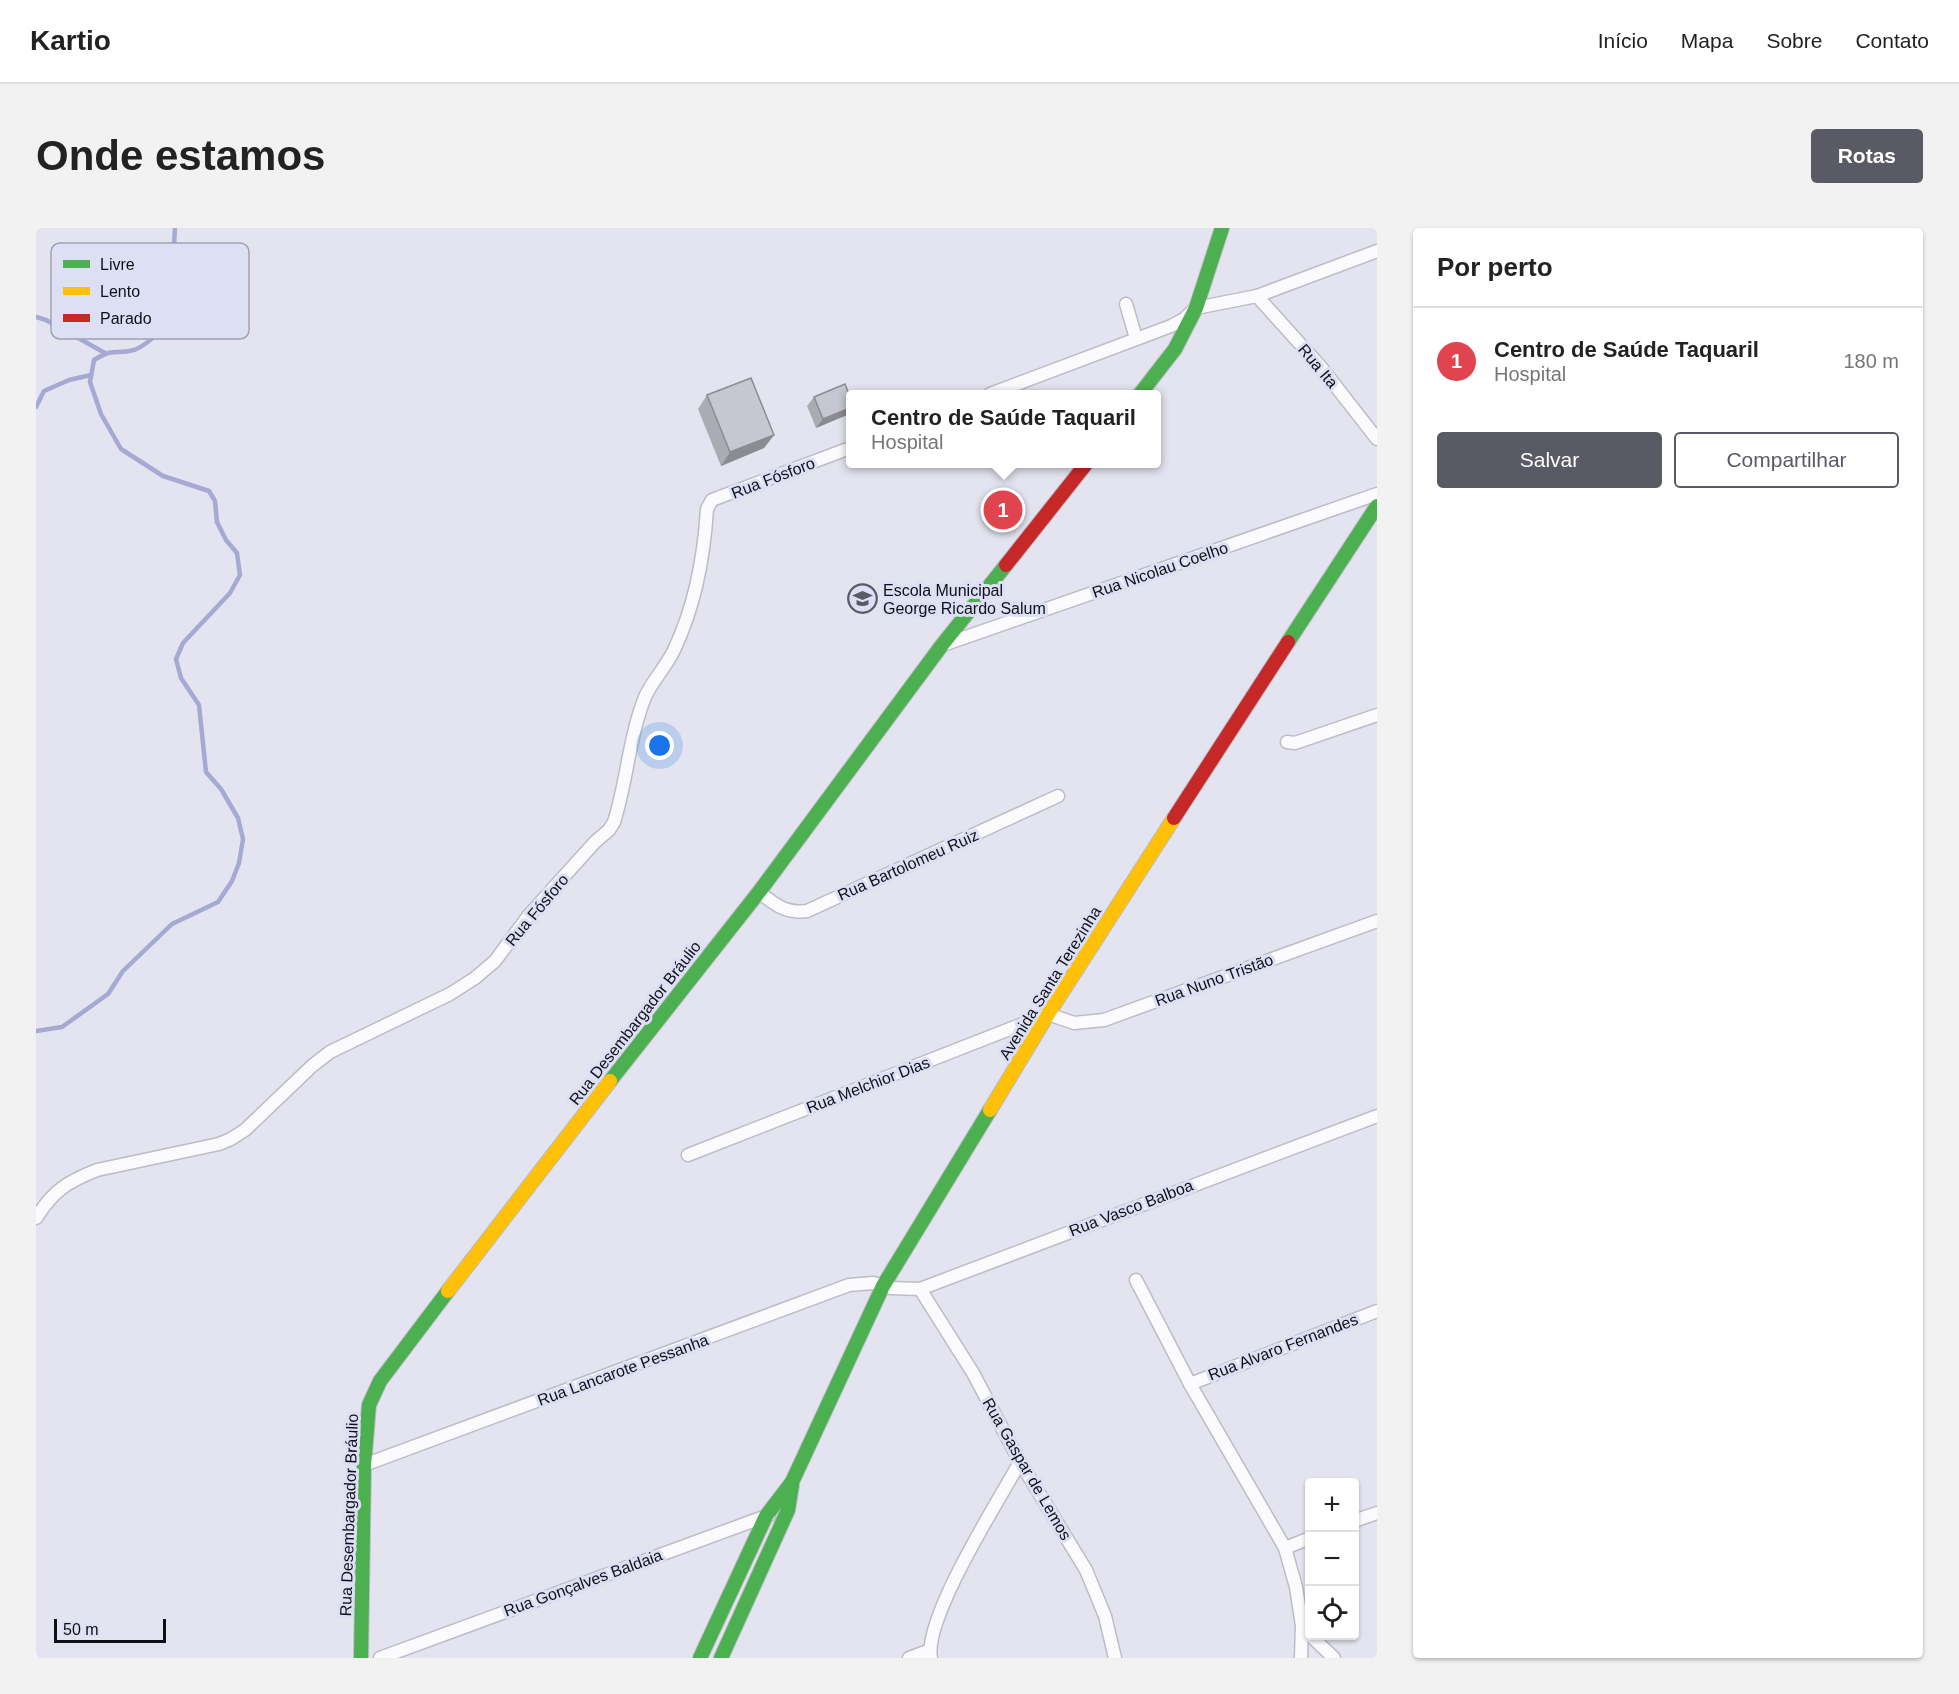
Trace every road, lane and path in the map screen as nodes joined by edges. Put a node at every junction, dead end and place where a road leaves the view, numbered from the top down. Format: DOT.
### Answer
graph roads {
  1 [pos="1222,228"];
  2 [pos="1377,251"];
  3 [pos="1257,296"];
  4 [pos="1126,304"];
  5 [pos="1196,308"];
  6 [pos="1136,338"];
  7 [pos="1000,390"];
  8 [pos="1143,390"];
  9 [pos="1377,439"];
  10 [pos="846,450"];
  11 [pos="1083,468"];
  12 [pos="1377,494"];
  13 [pos="1377,506"];
  14 [pos="1372,518"];
  15 [pos="942,645"];
  16 [pos="1377,715"];
  17 [pos="1287,742"];
  18 [pos="1058,796"];
  19 [pos="759,892"];
  20 [pos="1377,921"];
  21 [pos="1048,1014"];
  22 [pos="1377,1116"];
  23 [pos="688,1155"];
  24 [pos="36,1218"];
  25 [pos="1136,1280"];
  26 [pos="883,1286"];
  27 [pos="920,1289"];
  28 [pos="1377,1311"];
  29 [pos="1190,1384"];
  30 [pos="1020,1462"];
  31 [pos="364,1465"];
  32 [pos="792,1482"];
  33 [pos="788,1510"];
  34 [pos="1377,1513"];
  35 [pos="766,1516"];
  36 [pos="1359,1519"];
  37 [pos="1305,1540"];
  38 [pos="1285,1548"];
  39 [pos="1305,1621"];
  40 [pos="1306,1640"];
  41 [pos="1316,1640"];
  42 [pos="931,1654"];
  43 [pos="361,1658"];
  44 [pos="380,1658"];
  45 [pos="700,1658"];
  46 [pos="721,1658"];
  47 [pos="909,1658"];
  48 [pos="1115,1658"];
  49 [pos="1301,1658"];
  50 [pos="1334,1658"];
  1 -- 5 [label="street"];
  2 -- 3 [label="street"];
  3 -- 5 [label="street"];
  3 -- 9 [label="street, Rua Ita"];
  4 -- 6 [label="street"];
  5 -- 6 [label="street"];
  5 -- 8 [label="street"];
  6 -- 7 [label="street"];
  10 -- 24 [label="street, Rua Fósforo"];
  11 -- 15 [label="street, Rua Desembargador Bráulio"];
  12 -- 15 [label="street, Rua Nicolau Coelho"];
  13 -- 14 [label="street, Avenida Santa Terezinha"];
  14 -- 21 [label="street, Avenida Santa Terezinha"];
  15 -- 19 [label="street, Rua Desembargador Bráulio"];
  16 -- 17 [label="street"];
  18 -- 19 [label="street, Rua Bartolomeu Ruiz"];
  19 -- 31 [label="street, Rua Desembargador Bráulio"];
  20 -- 21 [label="street, Rua Nuno Tristão"];
  21 -- 23 [label="street, Rua Melchior Dias"];
  21 -- 26 [label="street, Avenida Santa Terezinha"];
  22 -- 27 [label="street, Rua Vasco Balboa"];
  25 -- 29 [label="street"];
  26 -- 27 [label="street, Rua Vasco Balboa"];
  26 -- 31 [label="street, Rua Lancarote Pessanha"];
  26 -- 32 [label="street, Avenida Santa Terezinha"];
  27 -- 30 [label="street, Rua Gaspar de Lemos"];
  28 -- 29 [label="street, Rua Alvaro Fernandes"];
  29 -- 38 [label="street"];
  30 -- 42 [label="street"];
  30 -- 48 [label="street, Rua Gaspar de Lemos"];
  31 -- 43 [label="street, Rua Desembargador Bráulio"];
  32 -- 33 [label="street, Avenida Santa Terezinha"];
  32 -- 35 [label="street, Avenida Santa Terezinha"];
  33 -- 35 [label="street, Rua Gonçalves Baldaia"];
  33 -- 46 [label="street, Avenida Santa Terezinha"];
  34 -- 36 [label="street"];
  35 -- 44 [label="street, Rua Gonçalves Baldaia"];
  35 -- 45 [label="street, Avenida Santa Terezinha"];
  37 -- 38 [label="street"];
  38 -- 39 [label="street"];
  40 -- 49 [label="street"];
  41 -- 50 [label="street"];
  42 -- 47 [label="street"];
}
